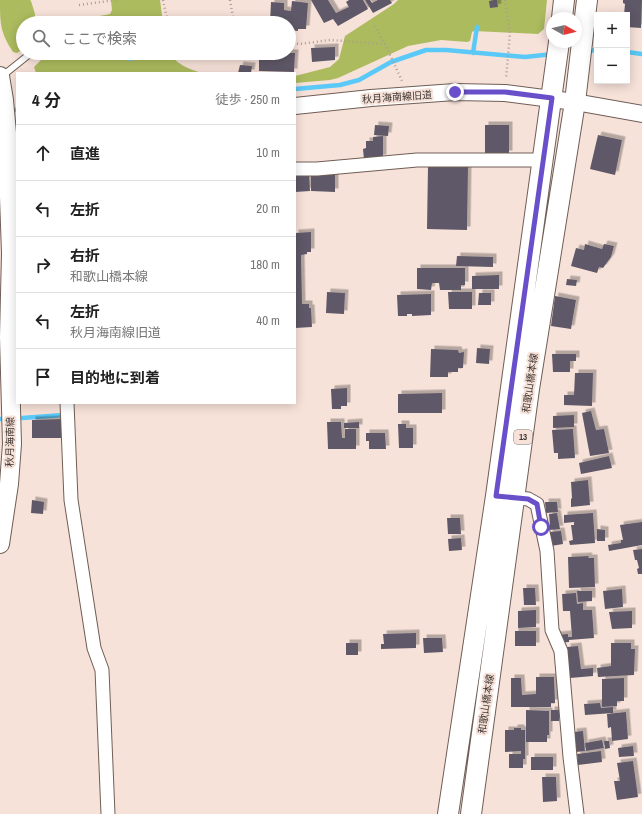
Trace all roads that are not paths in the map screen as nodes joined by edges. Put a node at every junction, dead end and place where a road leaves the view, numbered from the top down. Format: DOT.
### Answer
graph roads {
  1 [pos="564,0"];
  2 [pos="588,0"];
  3 [pos="563,12"];
  4 [pos="558,48"];
  5 [pos="22,60"];
  6 [pos="0,77"];
  7 [pos="552,98"];
  8 [pos="575,102"];
  9 [pos="296,106"];
  10 [pos="642,114"];
  11 [pos="10,129"];
  12 [pos="543,160"];
  13 [pos="296,169"];
  14 [pos="13,197"];
  15 [pos="66,404"];
  16 [pos="505,497"];
  17 [pos="0,544"];
  18 [pos="108,814"];
  19 [pos="448,814"];
  20 [pos="471,814"];
  21 [pos="577,814"];
  1 -- 3 [label="main road"];
  2 -- 8 [label="main road, 和歌山橋本線 / 13"];
  4 -- 7 [label="main road, 和歌山橋本線 / 13"];
  5 -- 6 [label="lane"];
  6 -- 11 [label="main road, 秋月海南線"];
  7 -- 8 [label="street, 秋月海南線旧道"];
  7 -- 9 [label="street, 秋月海南線旧道"];
  7 -- 12 [label="main road, 和歌山橋本線 / 13"];
  8 -- 10 [label="street, 秋月海南線旧道"];
  8 -- 16 [label="main road, 和歌山橋本線 / 13"];
  11 -- 14 [label="main road, 秋月海南線"];
  12 -- 13 [label="street"];
  12 -- 16 [label="main road, 和歌山橋本線 / 13"];
  14 -- 17 [label="main road, 秋月海南線"];
  15 -- 18 [label="street"];
  16 -- 19 [label="main road, 和歌山橋本線 / 13"];
  16 -- 20 [label="main road, 和歌山橋本線 / 13"];
  16 -- 21 [label="street"];
}
